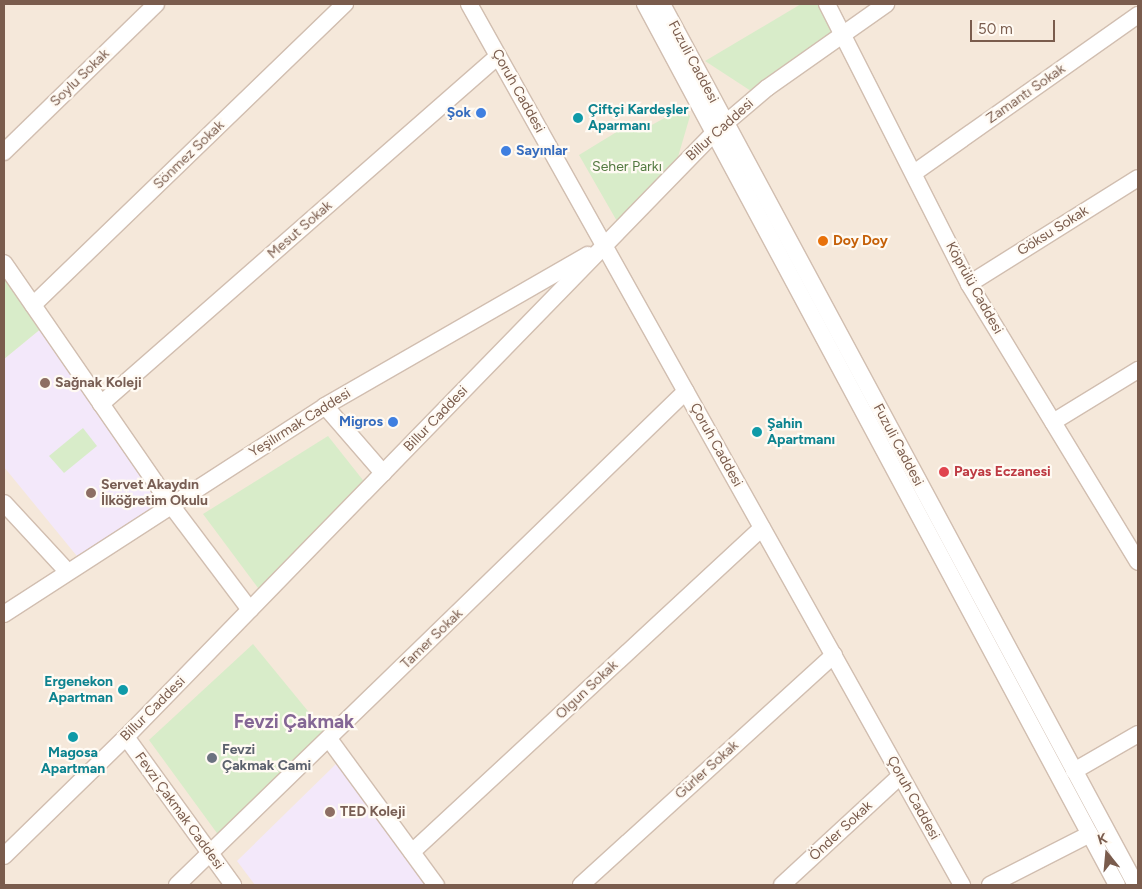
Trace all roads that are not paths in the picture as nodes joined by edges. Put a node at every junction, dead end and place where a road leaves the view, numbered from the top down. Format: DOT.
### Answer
graph roads {
  1 [pos="156,4"];
  2 [pos="345,4"];
  3 [pos="469,4"];
  4 [pos="644,4"];
  5 [pos="662,4"];
  6 [pos="827,4"];
  7 [pos="886,4"];
  8 [pos="1138,15"];
  9 [pos="843,34"];
  10 [pos="498,56"];
  11 [pos="719,128"];
  12 [pos="4,152"];
  13 [pos="914,173"];
  14 [pos="1138,178"];
  15 [pos="605,245"];
  16 [pos="4,263"];
  17 [pos="968,284"];
  18 [pos="33,306"];
  19 [pos="1138,370"];
  20 [pos="686,391"];
  21 [pos="102,404"];
  22 [pos="325,406"];
  23 [pos="1053,422"];
  24 [pos="383,473"];
  25 [pos="4,502"];
  26 [pos="171,505"];
  27 [pos="762,528"];
  28 [pos="1134,543"];
  29 [pos="1138,562"];
  30 [pos="68,572"];
  31 [pos="250,610"];
  32 [pos="4,614"];
  33 [pos="834,655"];
  34 [pos="1138,734"];
  35 [pos="126,737"];
  36 [pos="329,739"];
  37 [pos="1074,771"];
  38 [pos="900,776"];
  39 [pos="1090,834"];
  40 [pos="412,852"];
  41 [pos="210,853"];
  42 [pos="4,856"];
  43 [pos="177,885"];
  44 [pos="233,885"];
  45 [pos="436,885"];
  46 [pos="581,885"];
  47 [pos="782,885"];
  48 [pos="962,885"];
  49 [pos="990,885"];
  50 [pos="1117,885"];
  51 [pos="1136,885"];
  1 -- 12 [label="street, Soylu Sokak"];
  2 -- 18 [label="street, Sönmez Sokak"];
  3 -- 10 [label="street, Çoruh Caddesi"];
  4 -- 11 [label="street, Fuzuli Caddesi"];
  5 -- 11 [label="street, Fuzuli Caddesi"];
  6 -- 9 [label="street, Köprülü Caddesi"];
  7 -- 9 [label="street, Billur Caddesi"];
  8 -- 13 [label="street, Zamantı Sokak"];
  9 -- 11 [label="street, Billur Caddesi"];
  9 -- 13 [label="street, Köprülü Caddesi"];
  10 -- 15 [label="street, Çoruh Caddesi"];
  10 -- 21 [label="street, Mesut Sokak"];
  11 -- 15 [label="street, Billur Caddesi"];
  11 -- 37 [label="street, Fuzuli Caddesi"];
  11 -- 39 [label="street, Fuzuli Caddesi"];
  13 -- 17 [label="street, Köprülü Caddesi"];
  14 -- 17 [label="street, Göksu Sokak"];
  15 -- 20 [label="street, Çoruh Caddesi"];
  15 -- 22 [label="street, Yeşilırmak Caddesi"];
  15 -- 24 [label="street, Billur Caddesi"];
  16 -- 18 [label="street"];
  17 -- 23 [label="street, Köprülü Caddesi"];
  18 -- 21 [label="street"];
  19 -- 23 [label="street"];
  20 -- 27 [label="street, Çoruh Caddesi"];
  20 -- 36 [label="street, Tamer Sokak"];
  21 -- 26 [label="street"];
  22 -- 24 [label="street"];
  22 -- 26 [label="street, Yeşilırmak Caddesi"];
  23 -- 28 [label="street, Köprülü Caddesi"];
  24 -- 31 [label="street, Billur Caddesi"];
  25 -- 30 [label="street"];
  26 -- 30 [label="street, Yeşilırmak Caddesi"];
  26 -- 31 [label="street"];
  27 -- 33 [label="street, Çoruh Caddesi"];
  27 -- 40 [label="street, Olgun Sokak"];
  28 -- 29 [label="street, Köprülü Caddesi"];
  30 -- 32 [label="street, Yeşilırmak Caddesi"];
  31 -- 35 [label="street, Billur Caddesi"];
  33 -- 38 [label="street, Çoruh Caddesi"];
  33 -- 46 [label="street, Gürler Sokak"];
  34 -- 37 [label="street"];
  35 -- 41 [label="street, Fevzi Çakmak Caddesi"];
  35 -- 42 [label="street, Billur Caddesi"];
  36 -- 40 [label="street"];
  36 -- 41 [label="street, Tamer Sokak"];
  37 -- 51 [label="street, Fuzuli Caddesi"];
  38 -- 47 [label="street, Önder Sokak"];
  38 -- 48 [label="street, Çoruh Caddesi"];
  39 -- 49 [label="street"];
  39 -- 50 [label="street, Fuzuli Caddesi"];
  40 -- 45 [label="street"];
  41 -- 43 [label="street, Tamer Sokak"];
  41 -- 44 [label="street, Fevzi Çakmak Caddesi"];
}
